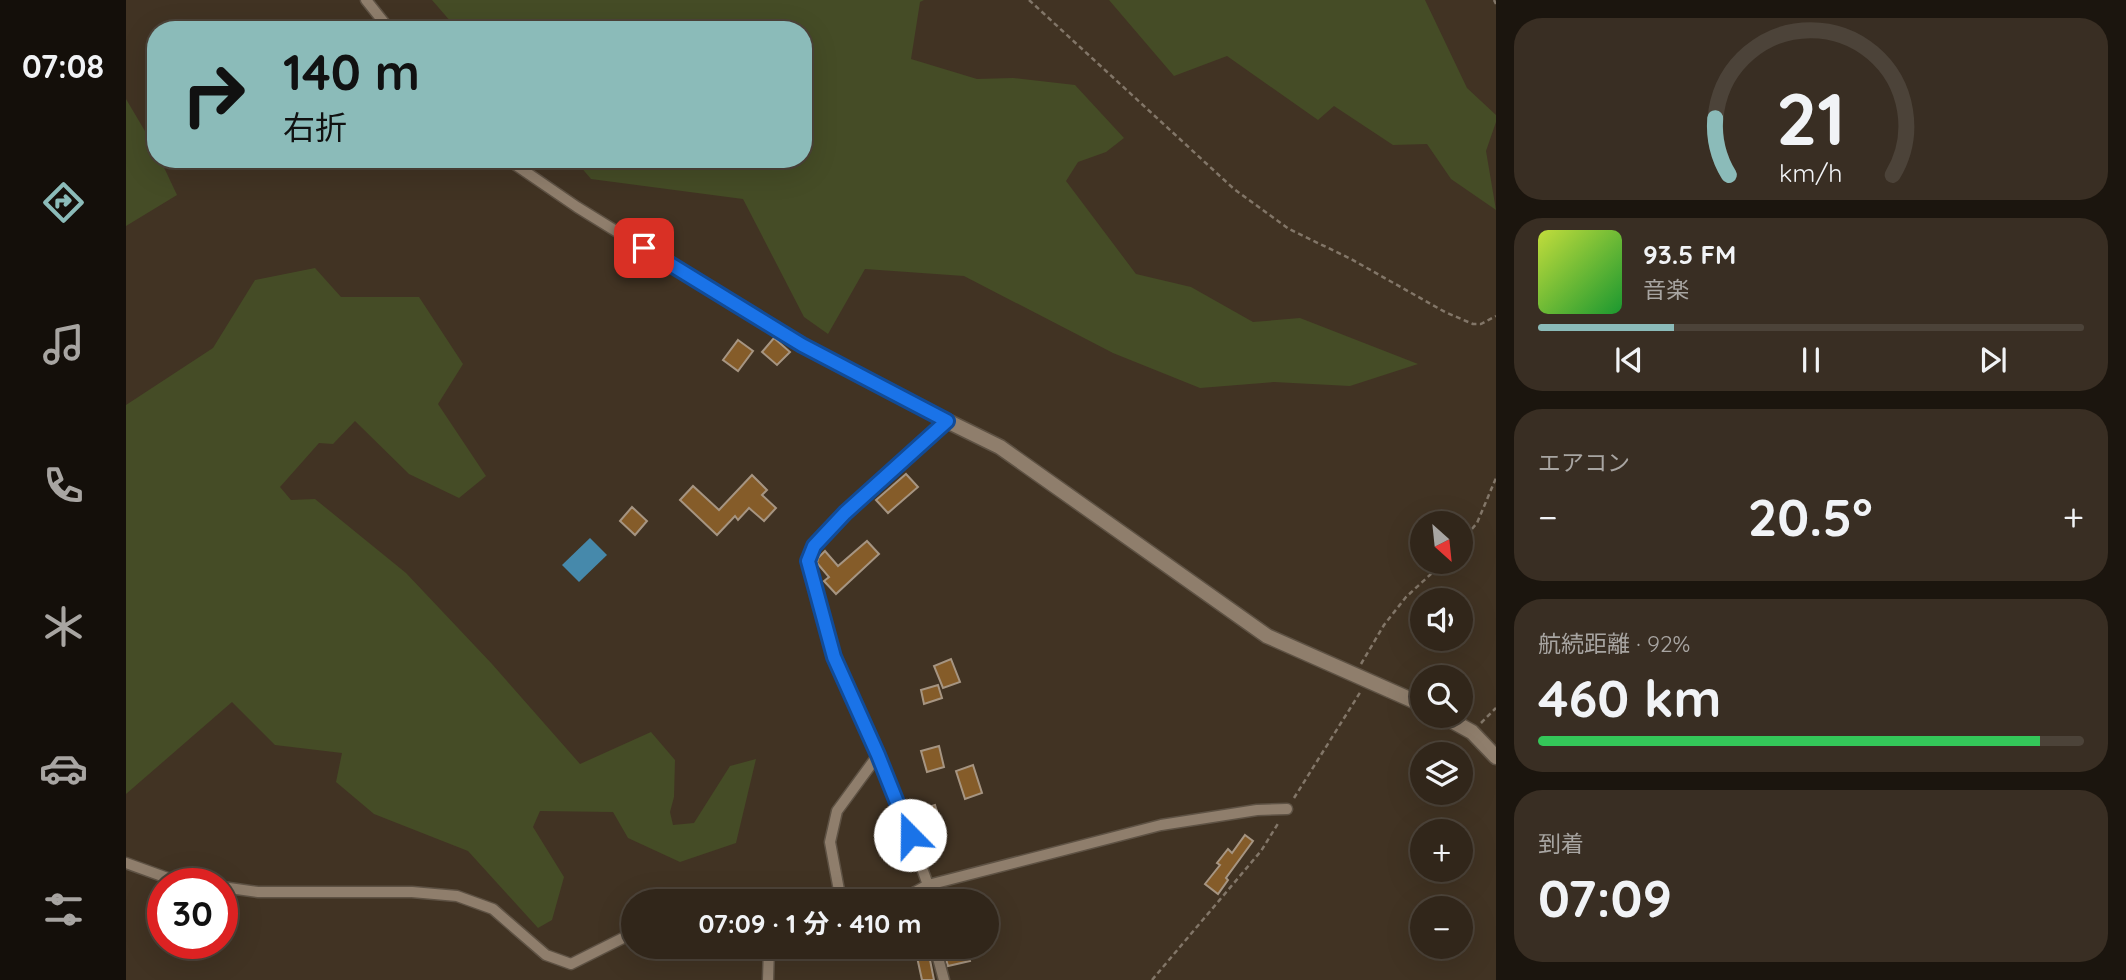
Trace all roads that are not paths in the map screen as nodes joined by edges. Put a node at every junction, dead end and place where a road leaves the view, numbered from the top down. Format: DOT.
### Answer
graph roads {
  1 [pos="366,0"];
  2 [pos="383,21"];
  3 [pos="520,168"];
  4 [pos="947,421"];
  5 [pos="1410,700"];
  6 [pos="1465,728"];
  7 [pos="878,755"];
  8 [pos="1496,757"];
  9 [pos="1287,809"];
  10 [pos="126,863"];
  11 [pos="147,871"];
  12 [pos="928,885"];
  13 [pos="238,889"];
  14 [pos="839,889"];
  15 [pos="921,889"];
  16 [pos="928,889"];
  17 [pos="621,939"];
  18 [pos="769,959"];
  19 [pos="938,959"];
  20 [pos="768,980"];
  21 [pos="944,980"];
  1 -- 2 [label="street"];
  3 -- 4 [label="street"];
  4 -- 5 [label="street"];
  4 -- 7 [label="street"];
  6 -- 8 [label="street"];
  7 -- 12 [label="street"];
  7 -- 14 [label="street"];
  9 -- 12 [label="street"];
  10 -- 11 [label="street"];
  12 -- 15 [label="street"];
  12 -- 16 [label="street"];
  13 -- 17 [label="street"];
  18 -- 20 [label="street"];
  19 -- 21 [label="street"];
}
